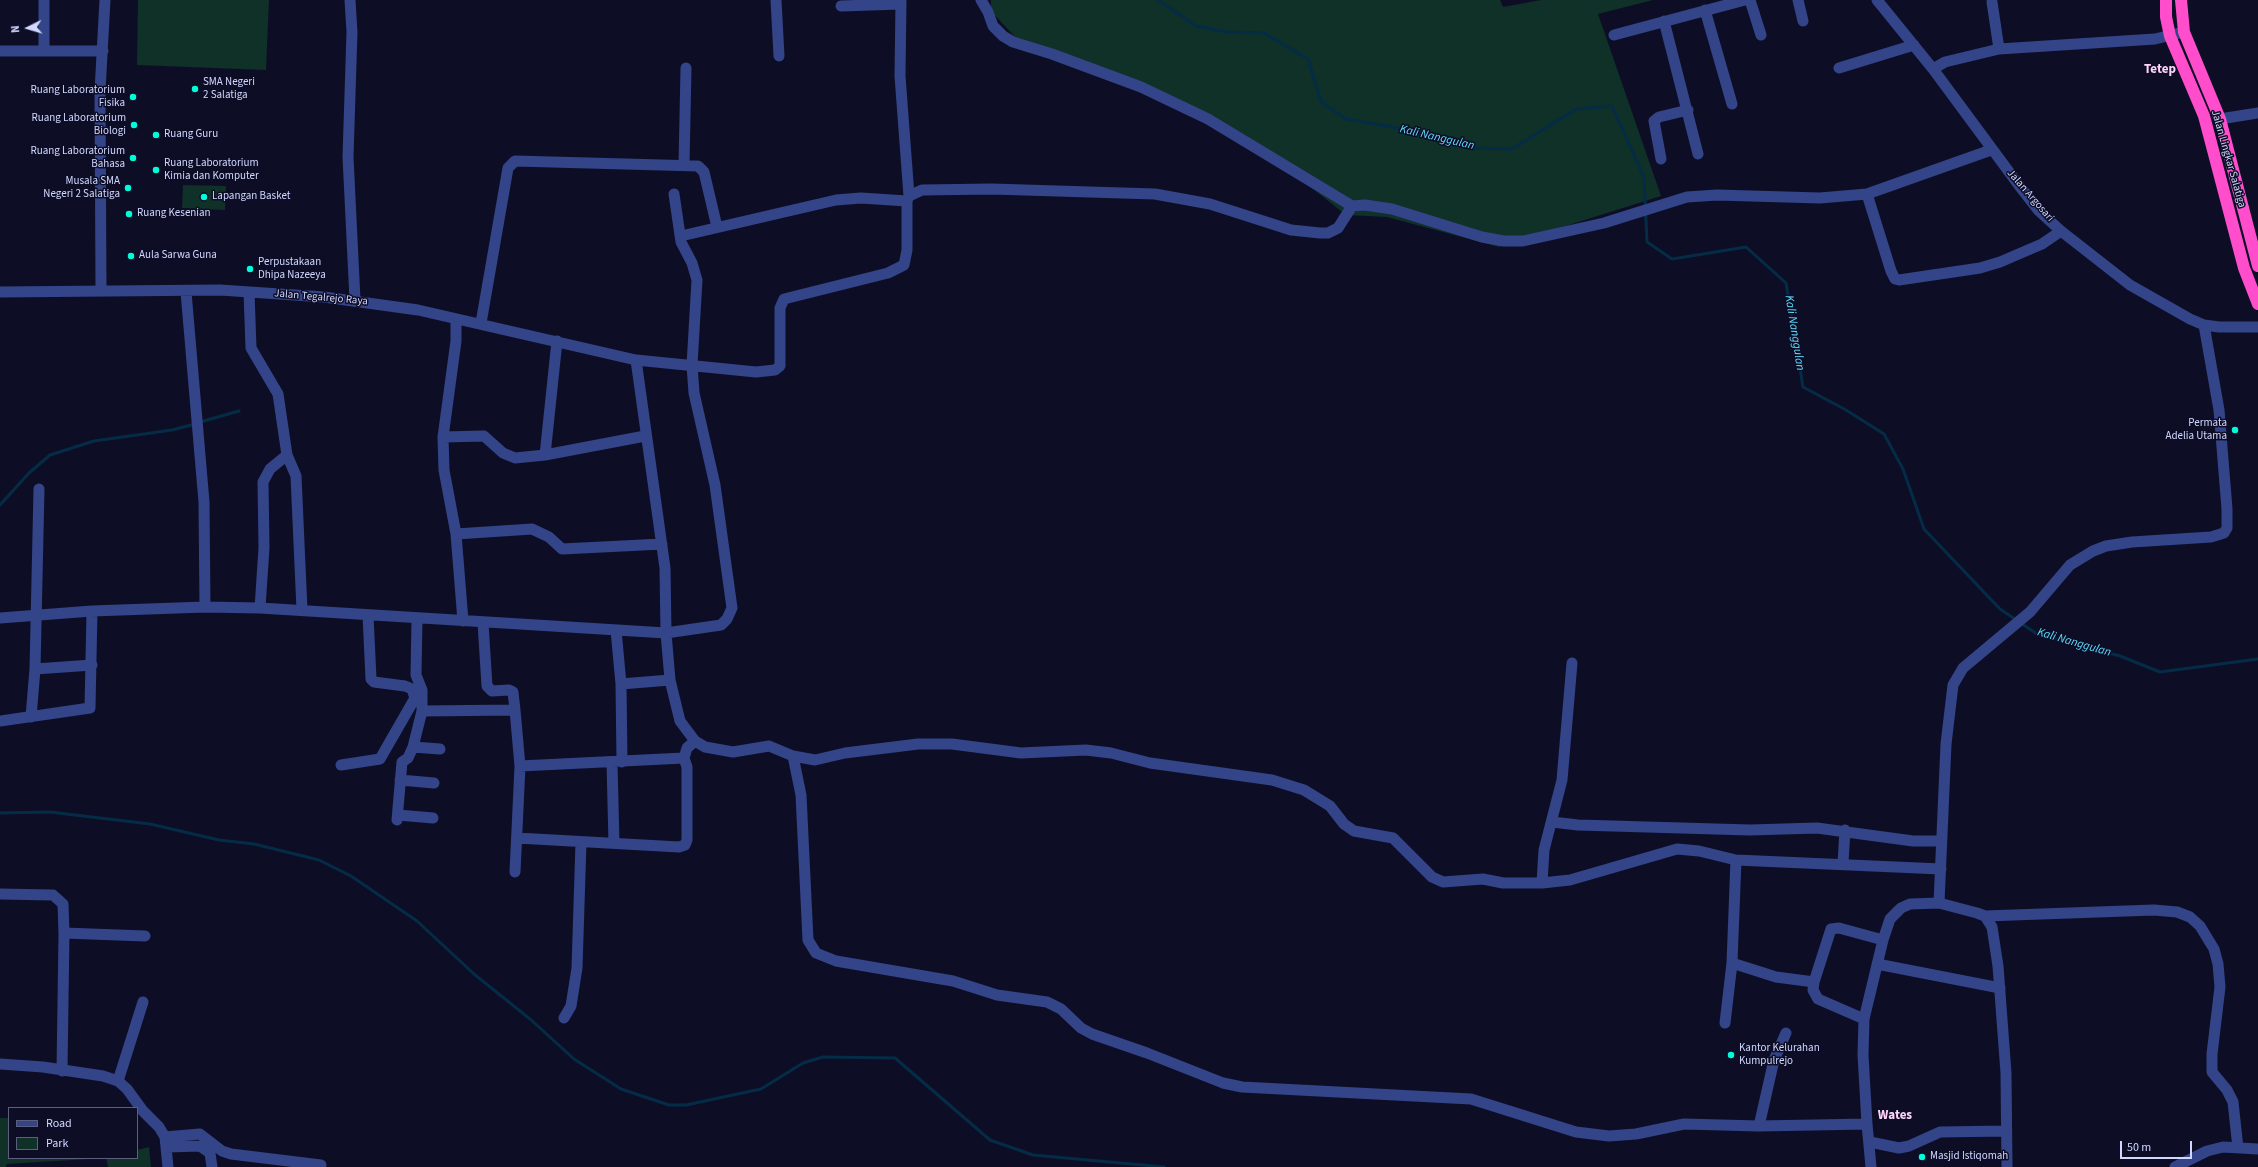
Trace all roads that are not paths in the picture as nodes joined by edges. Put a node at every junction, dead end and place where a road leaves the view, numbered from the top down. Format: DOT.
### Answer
graph roads {
  1 [pos="44,0"];
  2 [pos="105,0"];
  3 [pos="350,0"];
  4 [pos="776,0"];
  5 [pos="981,0"];
  6 [pos="1745,0"];
  7 [pos="1750,0"];
  8 [pos="1798,0"];
  9 [pos="1877,0"];
  10 [pos="2166,0"];
  11 [pos="2181,0"];
  12 [pos="901,2"];
  13 [pos="1992,2"];
  14 [pos="841,6"];
  15 [pos="1705,10"];
  16 [pos="1664,21"];
  17 [pos="1803,21"];
  18 [pos="2184,32"];
  19 [pos="1614,34"];
  20 [pos="1761,35"];
  21 [pos="2170,36"];
  22 [pos="1914,45"];
  23 [pos="1999,48"];
  24 [pos="44,50"];
  25 [pos="0,51"];
  26 [pos="103,51"];
  27 [pos="779,56"];
  28 [pos="686,68"];
  29 [pos="1838,68"];
  30 [pos="1933,69"];
  31 [pos="1732,104"];
  32 [pos="1688,110"];
  33 [pos="2258,113"];
  34 [pos="2220,119"];
  35 [pos="1991,150"];
  36 [pos="1698,154"];
  37 [pos="1661,159"];
  38 [pos="684,165"];
  39 [pos="674,194"];
  40 [pos="1867,194"];
  41 [pos="908,199"];
  42 [pos="1352,206"];
  43 [pos="717,227"];
  44 [pos="2061,231"];
  45 [pos="681,236"];
  46 [pos="2258,266"];
  47 [pos="102,290"];
  48 [pos="0,292"];
  49 [pos="186,292"];
  50 [pos="249,292"];
  51 [pos="354,300"];
  52 [pos="2258,304"];
  53 [pos="456,319"];
  54 [pos="481,323"];
  55 [pos="2204,325"];
  56 [pos="2258,327"];
  57 [pos="557,341"];
  58 [pos="636,360"];
  59 [pos="692,365"];
  60 [pos="645,436"];
  61 [pos="443,437"];
  62 [pos="287,455"];
  63 [pos="545,455"];
  64 [pos="39,489"];
  65 [pos="456,534"];
  66 [pos="662,544"];
  67 [pos="206,607"];
  68 [pos="260,608"];
  69 [pos="302,610"];
  70 [pos="92,611"];
  71 [pos="0,614"];
  72 [pos="368,615"];
  73 [pos="36,616"];
  74 [pos="0,618"];
  75 [pos="417,619"];
  76 [pos="463,621"];
  77 [pos="483,623"];
  78 [pos="616,630"];
  79 [pos="666,633"];
  80 [pos="1572,663"];
  81 [pos="92,665"];
  82 [pos="35,669"];
  83 [pos="670,680"];
  84 [pos="621,684"];
  85 [pos="515,710"];
  86 [pos="422,711"];
  87 [pos="32,717"];
  88 [pos="0,721"];
  89 [pos="695,741"];
  90 [pos="413,747"];
  91 [pos="440,749"];
  92 [pos="793,756"];
  93 [pos="684,758"];
  94 [pos="617,762"];
  95 [pos="341,764"];
  96 [pos="520,766"];
  97 [pos="400,780"];
  98 [pos="434,782"];
  99 [pos="432,818"];
  100 [pos="1552,822"];
  101 [pos="1845,830"];
  102 [pos="517,838"];
  103 [pos="1942,841"];
  104 [pos="581,842"];
  105 [pos="614,843"];
  106 [pos="1736,860"];
  107 [pos="1843,863"];
  108 [pos="1941,869"];
  109 [pos="515,872"];
  110 [pos="1542,883"];
  111 [pos="0,894"];
  112 [pos="1939,903"];
  113 [pos="1985,916"];
  114 [pos="64,933"];
  115 [pos="145,936"];
  116 [pos="1883,940"];
  117 [pos="1732,963"];
  118 [pos="1877,964"];
  119 [pos="1814,982"];
  120 [pos="2000,988"];
  121 [pos="142,1002"];
  122 [pos="564,1018"];
  123 [pos="1864,1019"];
  124 [pos="1725,1023"];
  125 [pos="1786,1033"];
  126 [pos="0,1064"];
  127 [pos="62,1071"];
  128 [pos="118,1081"];
  129 [pos="1866,1124"];
  130 [pos="1760,1126"];
  131 [pos="2006,1132"];
  132 [pos="166,1142"];
  133 [pos="1870,1142"];
  134 [pos="2238,1148"];
  135 [pos="2258,1148"];
  136 [pos="308,1165"];
  137 [pos="321,1165"];
  138 [pos="168,1167"];
  139 [pos="212,1167"];
  140 [pos="1871,1167"];
  141 [pos="2006,1167"];
  142 [pos="2175,1167"];
  1 -- 24 [label="street"];
  2 -- 26 [label="street"];
  3 -- 51 [label="street"];
  4 -- 27 [label="street"];
  5 -- 42 [label="street"];
  6 -- 15 [label="street"];
  7 -- 20 [label="street"];
  8 -- 17 [label="street"];
  9 -- 22 [label="street, Jalan Argosari"];
  10 -- 21 [label="highway, Jalan Lingkar Salatiga"];
  11 -- 18 [label="highway, Jalan Lingkar Salatiga"];
  12 -- 14 [label="street"];
  12 -- 41 [label="street"];
  13 -- 23 [label="street"];
  15 -- 16 [label="street"];
  15 -- 31 [label="street"];
  16 -- 19 [label="street"];
  16 -- 32 [label="street"];
  18 -- 21 [label="street"];
  18 -- 34 [label="highway, Jalan Lingkar Salatiga"];
  21 -- 23 [label="street"];
  21 -- 52 [label="highway, Jalan Lingkar Salatiga"];
  22 -- 29 [label="street"];
  22 -- 30 [label="street, Jalan Argosari"];
  23 -- 30 [label="street"];
  24 -- 25 [label="street"];
  24 -- 26 [label="street"];
  26 -- 47 [label="street"];
  28 -- 38 [label="street"];
  30 -- 35 [label="street, Jalan Argosari"];
  32 -- 36 [label="street"];
  32 -- 37 [label="street"];
  33 -- 34 [label="street"];
  34 -- 46 [label="highway, Jalan Lingkar Salatiga"];
  35 -- 40 [label="street"];
  35 -- 44 [label="street, Jalan Argosari"];
  38 -- 43 [label="street"];
  38 -- 54 [label="street"];
  39 -- 45 [label="street"];
  40 -- 42 [label="street"];
  40 -- 44 [label="street"];
  41 -- 42 [label="street"];
  41 -- 43 [label="street"];
  41 -- 59 [label="street, Jalan Tegalrejo Raya"];
  43 -- 45 [label="street"];
  44 -- 55 [label="street, Jalan Argosari"];
  45 -- 59 [label="street"];
  47 -- 48 [label="street, Jalan Tegalrejo Raya"];
  47 -- 49 [label="street, Jalan Tegalrejo Raya"];
  49 -- 50 [label="street, Jalan Tegalrejo Raya"];
  49 -- 67 [label="street"];
  50 -- 51 [label="street, Jalan Tegalrejo Raya"];
  50 -- 62 [label="street"];
  51 -- 53 [label="street, Jalan Tegalrejo Raya"];
  53 -- 54 [label="street, Jalan Tegalrejo Raya"];
  53 -- 61 [label="street"];
  54 -- 57 [label="street, Jalan Tegalrejo Raya"];
  55 -- 56 [label="street, Jalan Argosari"];
  55 -- 103 [label="street"];
  57 -- 58 [label="street, Jalan Tegalrejo Raya"];
  57 -- 63 [label="street"];
  58 -- 59 [label="street, Jalan Tegalrejo Raya"];
  58 -- 60 [label="street"];
  59 -- 79 [label="street"];
  60 -- 63 [label="street"];
  60 -- 66 [label="street"];
  61 -- 63 [label="street"];
  61 -- 65 [label="street"];
  62 -- 68 [label="street"];
  62 -- 69 [label="street"];
  64 -- 73 [label="street"];
  65 -- 66 [label="street"];
  65 -- 76 [label="street"];
  66 -- 79 [label="street"];
  67 -- 68 [label="street"];
  67 -- 70 [label="street"];
  68 -- 69 [label="street"];
  69 -- 72 [label="street"];
  70 -- 73 [label="street"];
  70 -- 81 [label="street"];
  71 -- 74 [label="street"];
  72 -- 75 [label="street"];
  72 -- 95 [label="street"];
  73 -- 74 [label="street"];
  73 -- 82 [label="street"];
  75 -- 76 [label="street"];
  75 -- 86 [label="street"];
  76 -- 77 [label="street"];
  77 -- 78 [label="street"];
  77 -- 85 [label="street"];
  78 -- 79 [label="street"];
  78 -- 84 [label="street"];
  79 -- 83 [label="street"];
  80 -- 100 [label="street"];
  81 -- 82 [label="street"];
  81 -- 87 [label="street"];
  82 -- 87 [label="street"];
  83 -- 84 [label="street"];
  83 -- 89 [label="street"];
  84 -- 94 [label="street"];
  85 -- 86 [label="street"];
  85 -- 96 [label="street"];
  86 -- 90 [label="street"];
  87 -- 88 [label="street"];
  89 -- 92 [label="street"];
  89 -- 93 [label="street"];
  90 -- 91 [label="street"];
  90 -- 97 [label="street"];
  92 -- 110 [label="street"];
  92 -- 130 [label="street"];
  93 -- 94 [label="street"];
  93 -- 105 [label="street"];
  94 -- 96 [label="street"];
  94 -- 105 [label="street"];
  96 -- 102 [label="street"];
  97 -- 98 [label="street"];
  97 -- 99 [label="street"];
  100 -- 101 [label="street"];
  100 -- 110 [label="street"];
  101 -- 103 [label="street"];
  101 -- 107 [label="street"];
  102 -- 104 [label="street"];
  102 -- 109 [label="street"];
  103 -- 108 [label="street"];
  104 -- 105 [label="street"];
  104 -- 122 [label="street"];
  106 -- 107 [label="street"];
  106 -- 110 [label="street"];
  106 -- 117 [label="street"];
  107 -- 108 [label="street"];
  108 -- 112 [label="street"];
  111 -- 114 [label="street"];
  112 -- 113 [label="street"];
  112 -- 116 [label="street"];
  113 -- 120 [label="street"];
  113 -- 134 [label="street"];
  114 -- 115 [label="street"];
  114 -- 127 [label="street"];
  116 -- 118 [label="street"];
  116 -- 119 [label="street"];
  117 -- 119 [label="street"];
  117 -- 124 [label="street"];
  118 -- 120 [label="street"];
  118 -- 123 [label="street"];
  119 -- 123 [label="street"];
  120 -- 131 [label="street"];
  121 -- 128 [label="street"];
  123 -- 129 [label="street"];
  125 -- 130 [label="street"];
  126 -- 127 [label="street"];
  127 -- 128 [label="street"];
  128 -- 132 [label="street"];
  129 -- 130 [label="street"];
  129 -- 133 [label="street"];
  131 -- 133 [label="street"];
  131 -- 141 [label="street"];
  132 -- 136 [label="street"];
  132 -- 138 [label="street"];
  132 -- 139 [label="street"];
  133 -- 140 [label="street"];
  134 -- 135 [label="street"];
  134 -- 142 [label="street"];
  136 -- 137 [label="street"];
}
